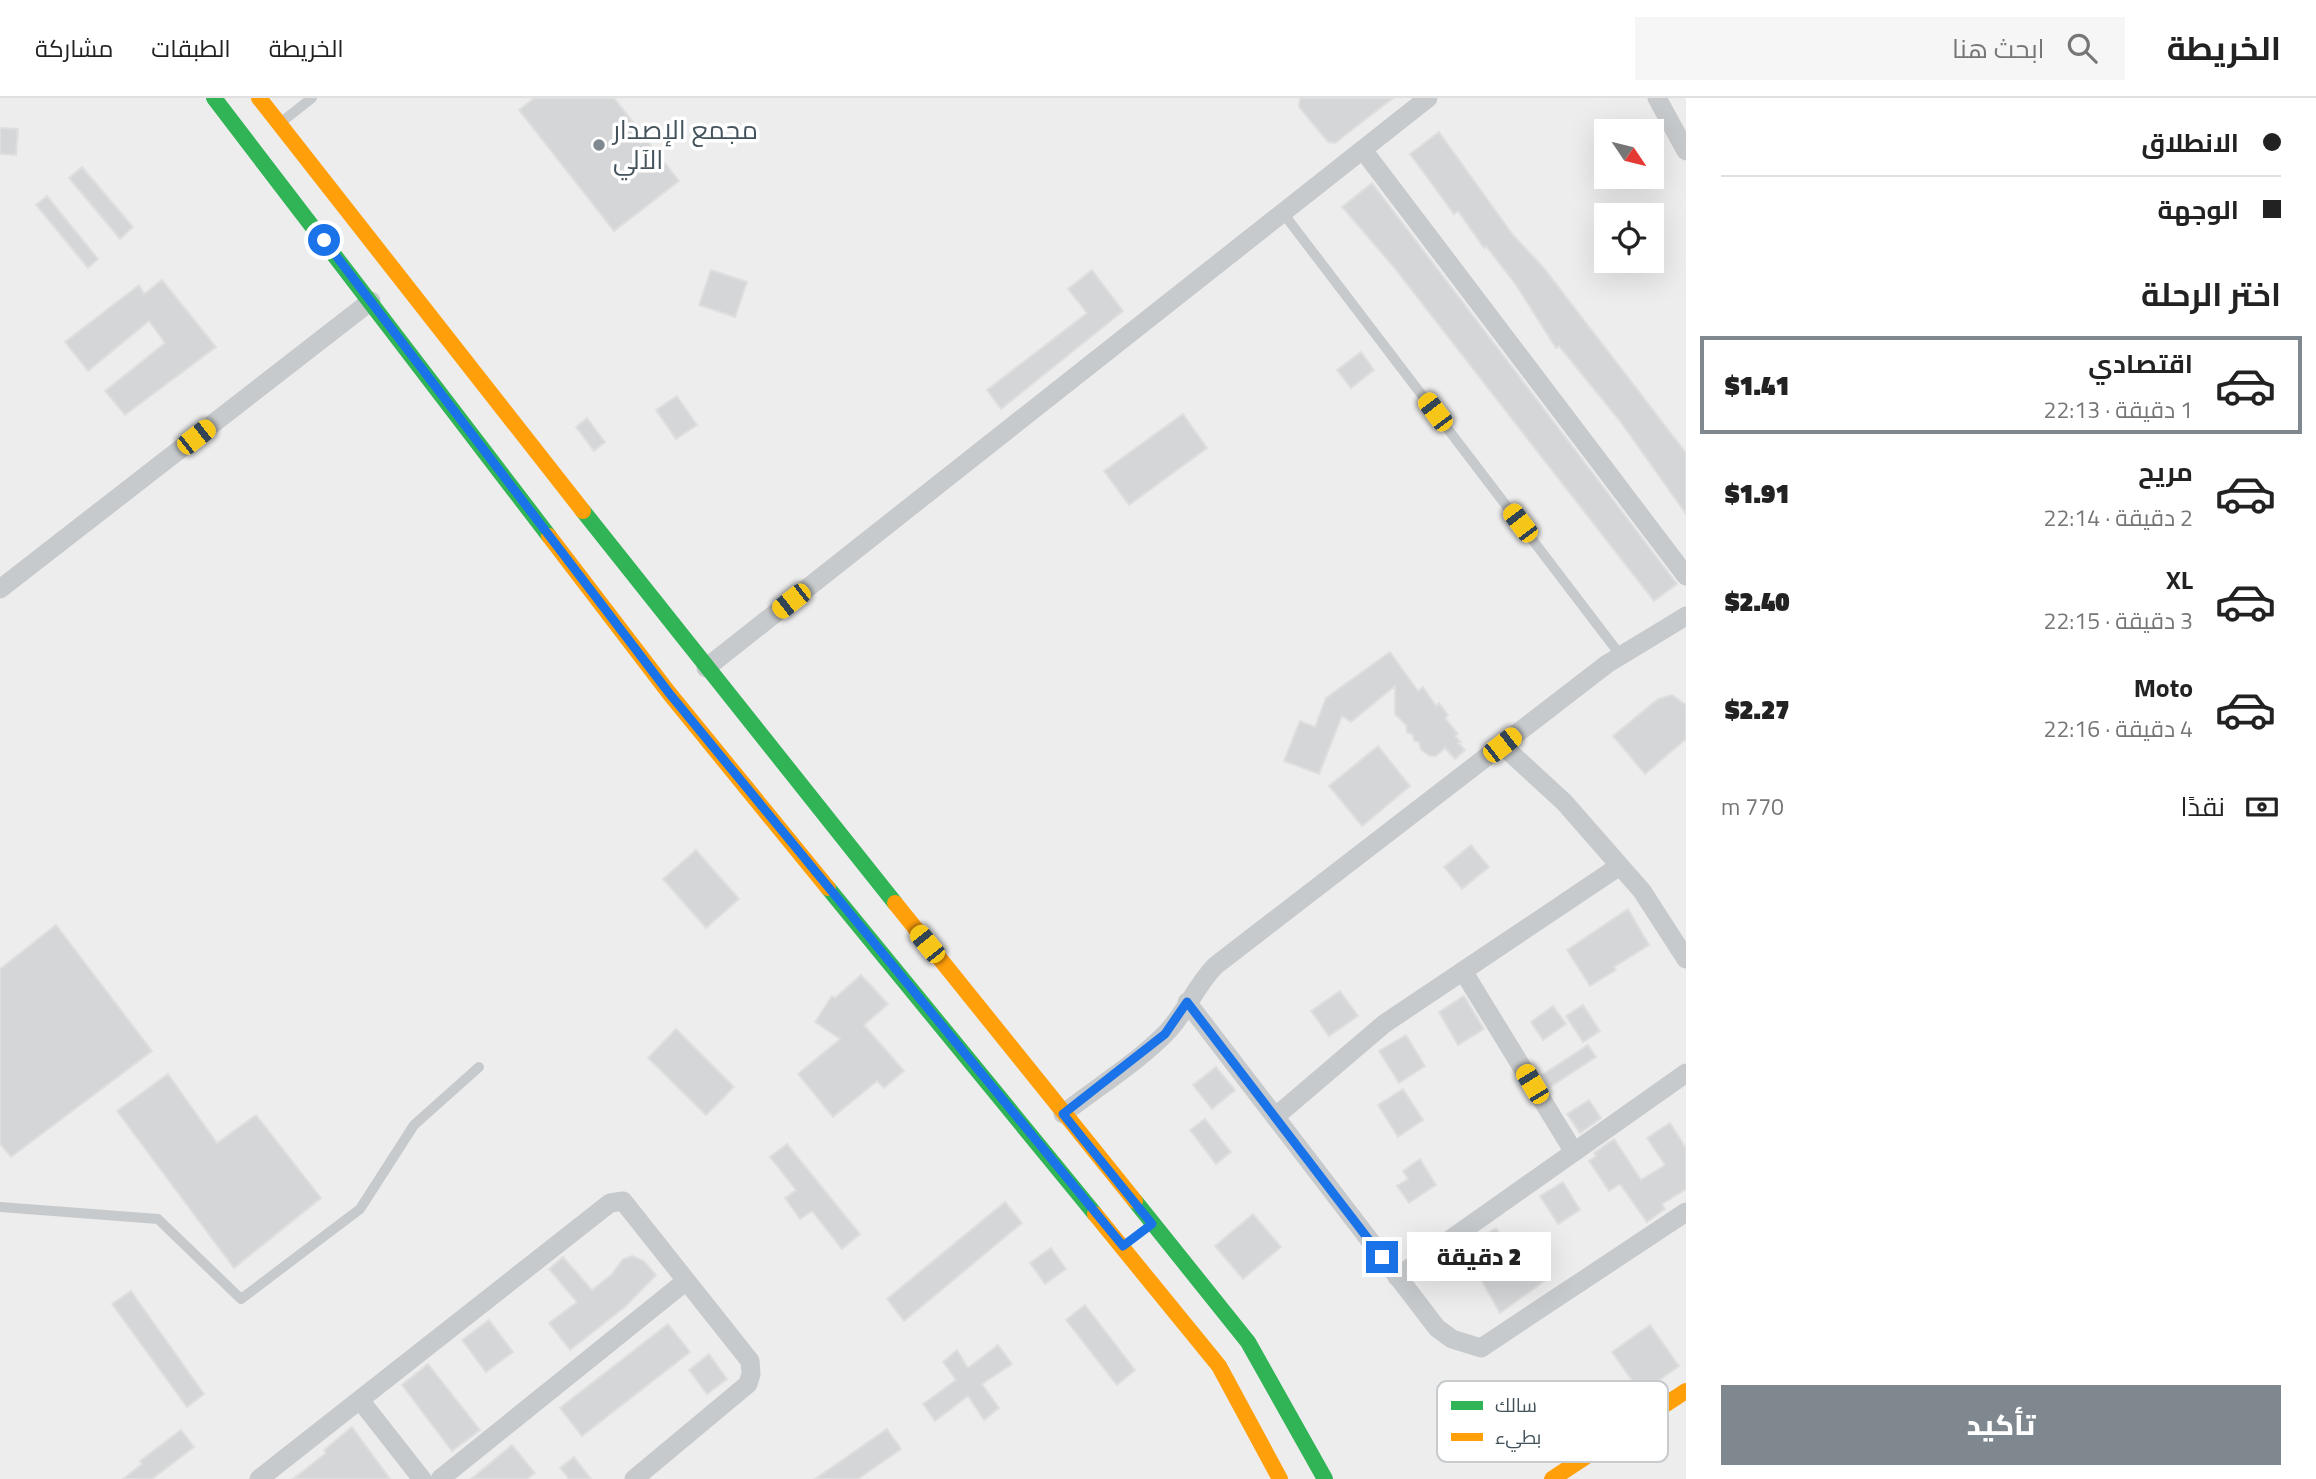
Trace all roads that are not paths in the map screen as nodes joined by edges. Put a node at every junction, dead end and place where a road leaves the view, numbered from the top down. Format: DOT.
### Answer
graph roads {
  1 [pos="214,98"];
  2 [pos="259,98"];
  3 [pos="312,98"];
  4 [pos="1429,98"];
  5 [pos="1657,98"];
  6 [pos="280,124"];
  7 [pos="1363,149"];
  8 [pos="1686,151"];
  9 [pos="1283,213"];
  10 [pos="371,301"];
  11 [pos="1686,576"];
  12 [pos="0,589"];
  13 [pos="1686,616"];
  14 [pos="1621,656"];
  15 [pos="696,674"];
  16 [pos="669,693"];
  17 [pos="1502,745"];
  18 [pos="1618,867"];
  19 [pos="1686,959"];
  20 [pos="1463,971"];
  21 [pos="1187,1002"];
  22 [pos="480,1067"];
  23 [pos="1686,1073"];
  24 [pos="1063,1114"];
  25 [pos="1275,1117"];
  26 [pos="1574,1152"];
  27 [pos="0,1208"];
  28 [pos="1686,1212"];
  29 [pos="1137,1235"];
  30 [pos="1397,1277"];
  31 [pos="686,1281"];
  32 [pos="1686,1391"];
  33 [pos="360,1400"];
  34 [pos="1668,1403"];
  35 [pos="1578,1462"];
  36 [pos="259,1479"];
  37 [pos="422,1479"];
  38 [pos="440,1479"];
  39 [pos="634,1479"];
  40 [pos="1280,1479"];
  41 [pos="1325,1479"];
  42 [pos="1552,1479"];
  1 -- 10 [label="main road"];
  2 -- 6 [label="main road"];
  3 -- 6 [label="lane"];
  4 -- 7 [label="street"];
  5 -- 8 [label="street"];
  6 -- 15 [label="main road"];
  7 -- 9 [label="street"];
  7 -- 11 [label="street"];
  9 -- 14 [label="lane"];
  9 -- 15 [label="street"];
  10 -- 12 [label="street"];
  10 -- 16 [label="main road"];
  13 -- 14 [label="street"];
  14 -- 17 [label="street"];
  15 -- 16 [label="main road"];
  15 -- 24 [label="main road"];
  16 -- 29 [label="main road"];
  17 -- 18 [label="street"];
  17 -- 21 [label="street"];
  18 -- 19 [label="street"];
  18 -- 20 [label="street"];
  20 -- 25 [label="street"];
  20 -- 26 [label="street"];
  21 -- 24 [label="street"];
  21 -- 25 [label="street"];
  22 -- 27 [label="lane"];
  23 -- 26 [label="street"];
  24 -- 29 [label="main road"];
  25 -- 30 [label="street"];
  26 -- 30 [label="street"];
  28 -- 30 [label="street"];
  29 -- 40 [label="main road"];
  29 -- 41 [label="main road"];
  31 -- 33 [label="street"];
  31 -- 38 [label="street"];
  31 -- 39 [label="street"];
  32 -- 34 [label="main road"];
  33 -- 36 [label="street"];
  33 -- 37 [label="street"];
  35 -- 42 [label="main road"];
}
